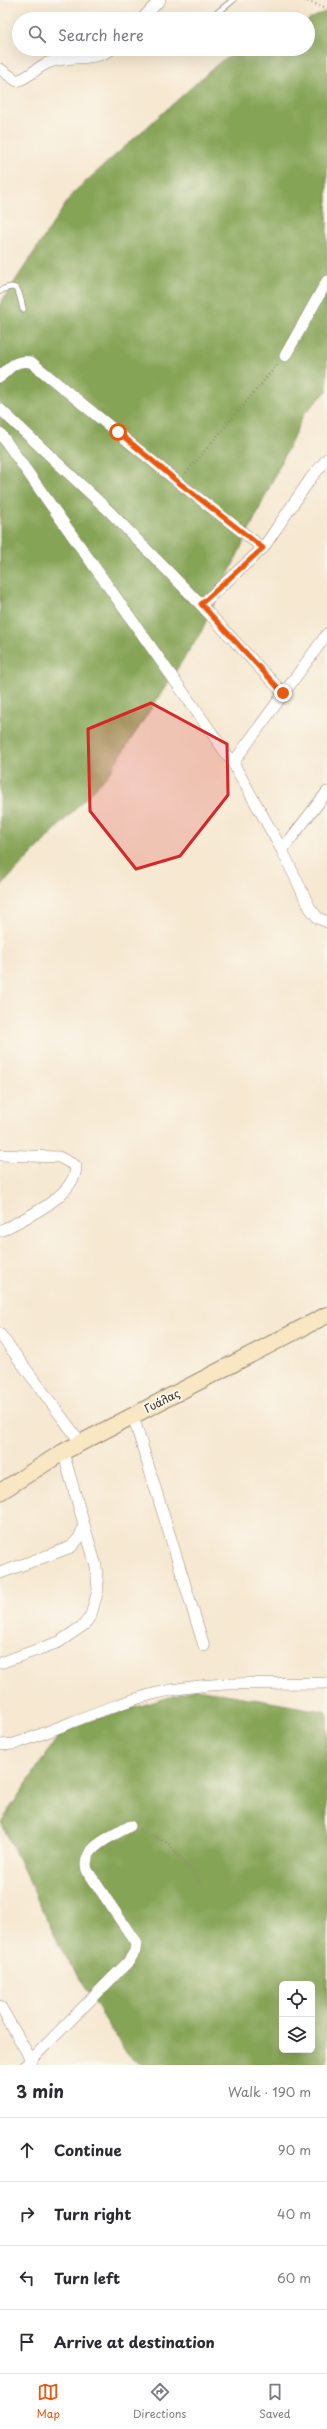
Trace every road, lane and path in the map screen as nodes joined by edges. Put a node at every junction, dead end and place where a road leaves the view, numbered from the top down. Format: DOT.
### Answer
graph roads {
  1 [pos="160,0"];
  2 [pos="233,0"];
  3 [pos="304,0"];
  4 [pos="327,8"];
  5 [pos="149,12"];
  6 [pos="218,12"];
  7 [pos="96,56"];
  8 [pos="0,69"];
  9 [pos="327,281"];
  10 [pos="0,291"];
  11 [pos="23,310"];
  12 [pos="285,356"];
  13 [pos="0,377"];
  14 [pos="0,409"];
  15 [pos="0,433"];
  16 [pos="327,459"];
  17 [pos="178,482"];
  18 [pos="263,548"];
  19 [pos="201,604"];
  20 [pos="327,634"];
  21 [pos="283,693"];
  22 [pos="233,763"];
  23 [pos="327,792"];
  24 [pos="282,850"];
  25 [pos="327,922"];
  26 [pos="0,1155"];
  27 [pos="0,1231"];
  28 [pos="327,1315"];
  29 [pos="0,1334"];
  30 [pos="133,1416"];
  31 [pos="81,1443"];
  32 [pos="63,1452"];
  33 [pos="0,1492"];
  34 [pos="84,1526"];
  35 [pos="0,1573"];
  36 [pos="204,1646"];
  37 [pos="0,1663"];
  38 [pos="327,1683"];
  39 [pos="0,1744"];
  40 [pos="130,1826"];
  41 [pos="202,1884"];
  42 [pos="0,2006"];
  43 [pos="29,2063"];
  1 -- 5 [label="street"];
  2 -- 6 [label="lane"];
  3 -- 4 [label="path"];
  7 -- 8 [label="street"];
  9 -- 12 [label="street"];
  10 -- 11 [label="lane"];
  12 -- 17 [label="path"];
  13 -- 17 [label="street"];
  14 -- 19 [label="street"];
  15 -- 22 [label="street"];
  16 -- 18 [label="street"];
  17 -- 18 [label="street"];
  18 -- 19 [label="street"];
  19 -- 21 [label="street"];
  20 -- 21 [label="street"];
  21 -- 22 [label="street"];
  22 -- 24 [label="street"];
  23 -- 24 [label="street"];
  24 -- 25 [label="street"];
  26 -- 27 [label="street"];
  28 -- 30 [label="street, Γυάλας"];
  29 -- 31 [label="street"];
  30 -- 31 [label="street, Γυάλας"];
  30 -- 36 [label="street"];
  31 -- 32 [label="street, Γυάλας"];
  32 -- 33 [label="street, Γυάλας"];
  32 -- 34 [label="street"];
  34 -- 35 [label="street"];
  34 -- 37 [label="street"];
  38 -- 39 [label="street"];
  40 -- 41 [label="path"];
  40 -- 43 [label="street"];
  42 -- 43 [label="street"];
}
